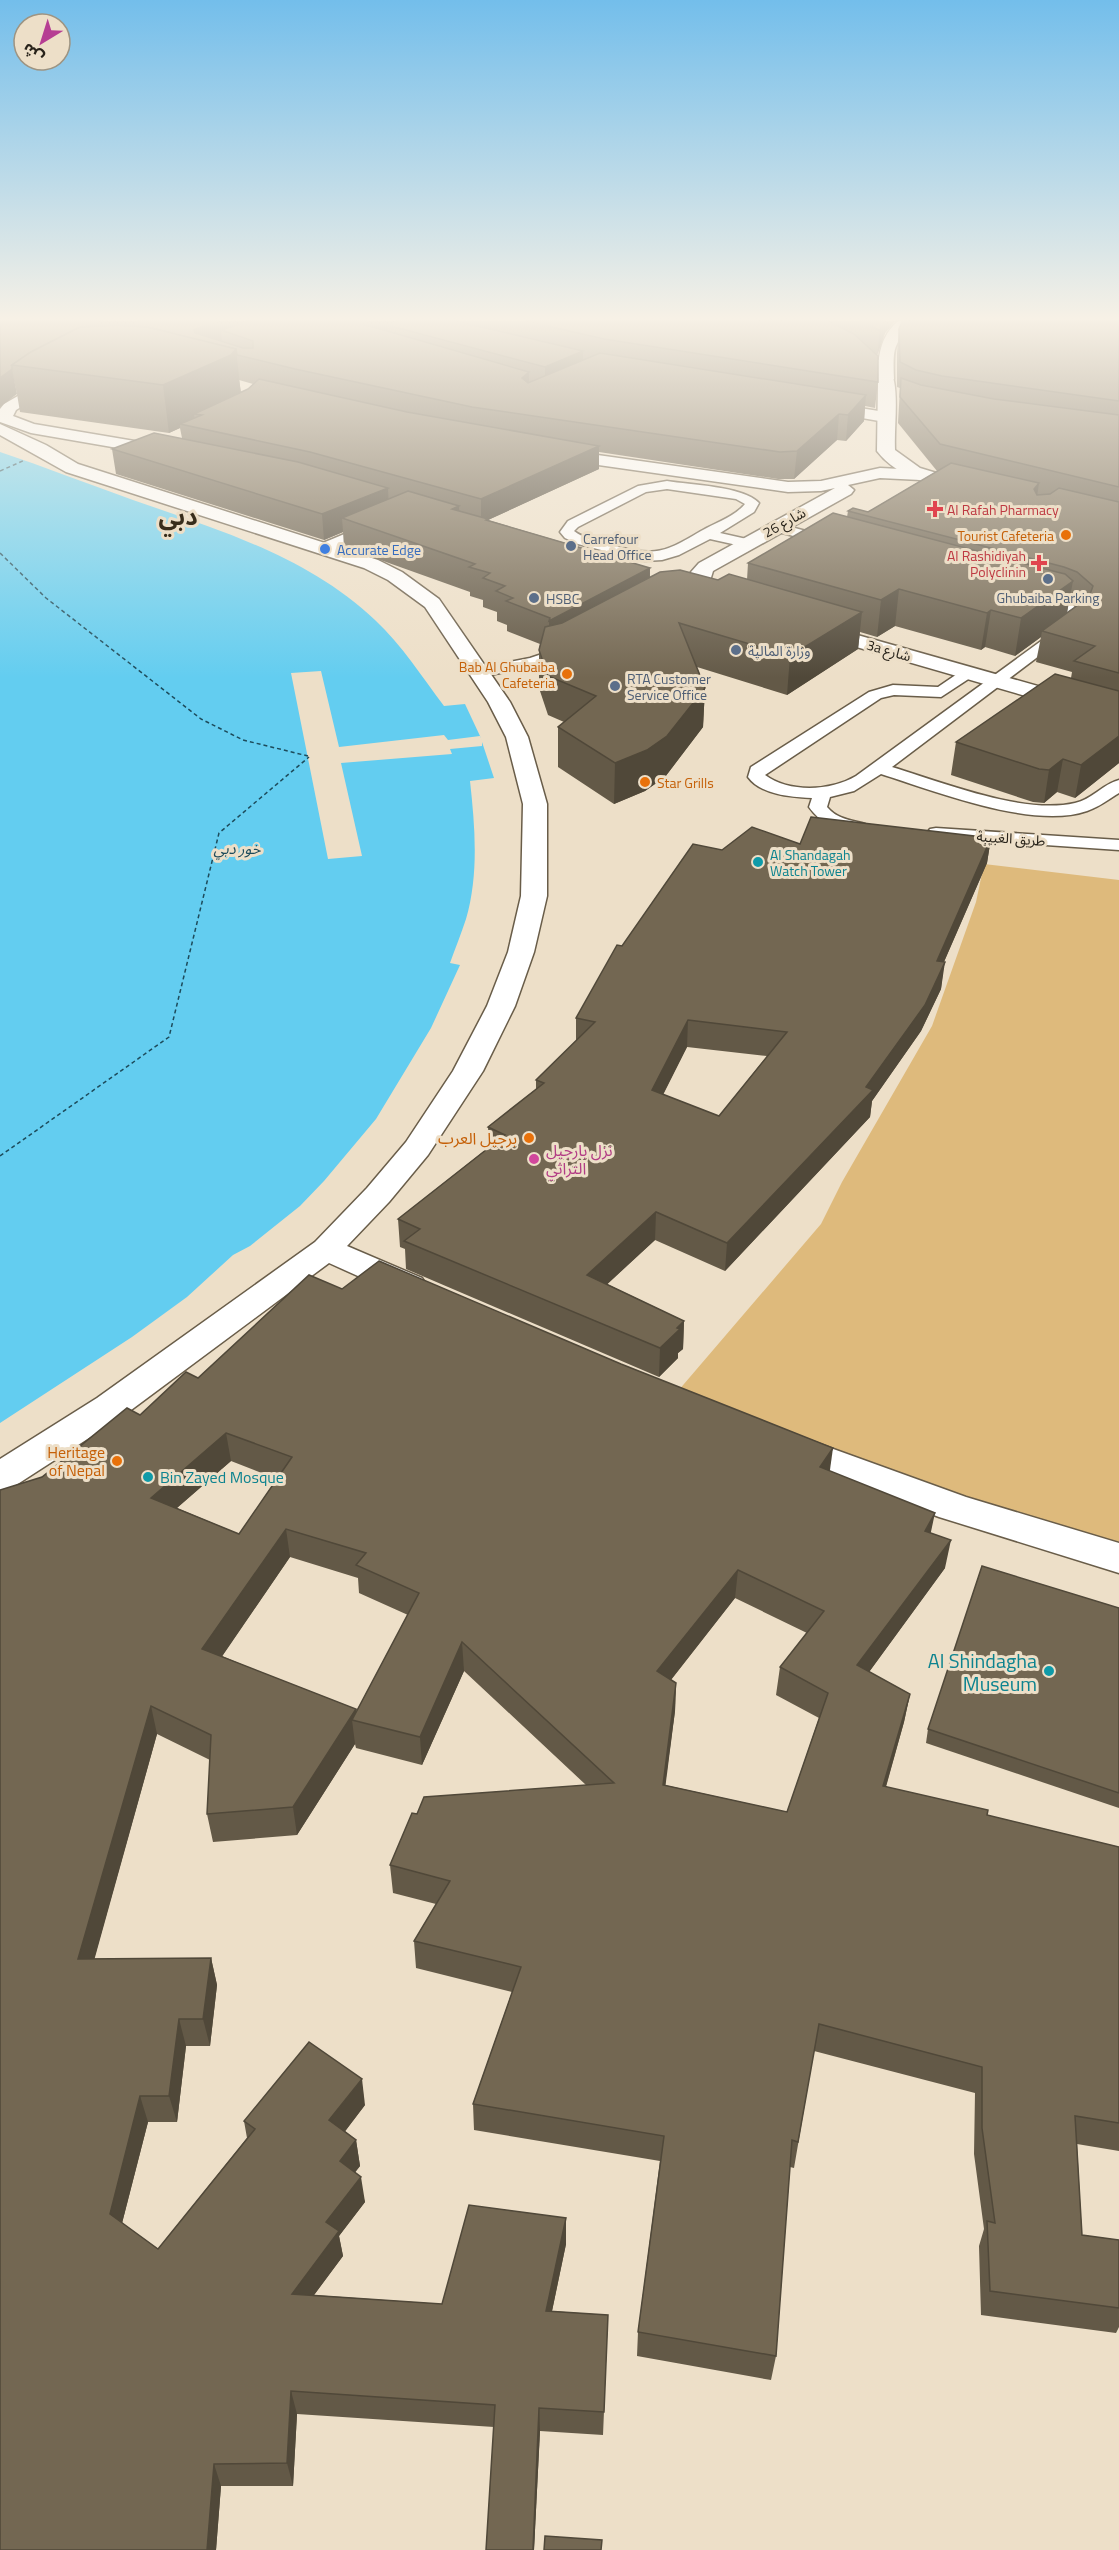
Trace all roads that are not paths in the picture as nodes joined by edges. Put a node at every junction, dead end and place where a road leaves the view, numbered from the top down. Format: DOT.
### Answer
graph roads {
  1 [pos="22,440"];
  2 [pos="100,440"];
  3 [pos="886,440"];
  4 [pos="180,447"];
  5 [pos="539,452"];
  6 [pos="921,475"];
  7 [pos="388,520"];
  8 [pos="776,527"];
  9 [pos="700,537"];
  10 [pos="840,544"];
  11 [pos="740,547"];
  12 [pos="323,548"];
  13 [pos="610,549"];
  14 [pos="572,552"];
  15 [pos="682,593"];
  16 [pos="1019,593"];
  17 [pos="710,598"];
  18 [pos="732,604"];
  19 [pos="799,624"];
  20 [pos="586,640"];
  21 [pos="479,672"];
  22 [pos="968,673"];
  23 [pos="997,682"];
  24 [pos="940,692"];
  25 [pos="970,701"];
  26 [pos="1119,717"];
  27 [pos="879,768"];
  28 [pos="1119,785"];
  29 [pos="822,793"];
  30 [pos="876,830"];
  31 [pos="922,833"];
  32 [pos="1119,845"];
  33 [pos="326,1249"];
  34 [pos="444,1300"];
  35 [pos="754,1432"];
  36 [pos="0,1477"];
  37 [pos="1119,1558"];
  1 -- 12 [label="street"];
  2 -- 4 [label="street"];
  3 -- 6 [label="street"];
  5 -- 6 [label="street"];
  6 -- 8 [label="street, شارع 26"];
  7 -- 12 [label="lane"];
  8 -- 10 [label="lane"];
  8 -- 11 [label="street, شارع 26"];
  9 -- 11 [label="lane"];
  9 -- 13 [label="lane"];
  9 -- 13 [label="lane"];
  11 -- 17 [label="street, شارع 26"];
  12 -- 21 [label="street"];
  13 -- 14 [label="lane"];
  15 -- 17 [label="street"];
  16 -- 23 [label="lane"];
  17 -- 18 [label="street"];
  19 -- 22 [label="street, 3a شارع"];
  20 -- 21 [label="lane"];
  21 -- 33 [label="street"];
  22 -- 23 [label="street, 3a شارع"];
  22 -- 24 [label="lane"];
  23 -- 25 [label="lane"];
  23 -- 26 [label="street, 3a شارع"];
  24 -- 25 [label="lane"];
  24 -- 29 [label="lane"];
  25 -- 27 [label="lane"];
  27 -- 28 [label="lane, طريق الغبيبة"];
  27 -- 29 [label="lane"];
  29 -- 30 [label="lane"];
  31 -- 32 [label="lane, طريق الغبيبة"];
  33 -- 34 [label="street"];
  33 -- 36 [label="street"];
  35 -- 37 [label="street"];
}
